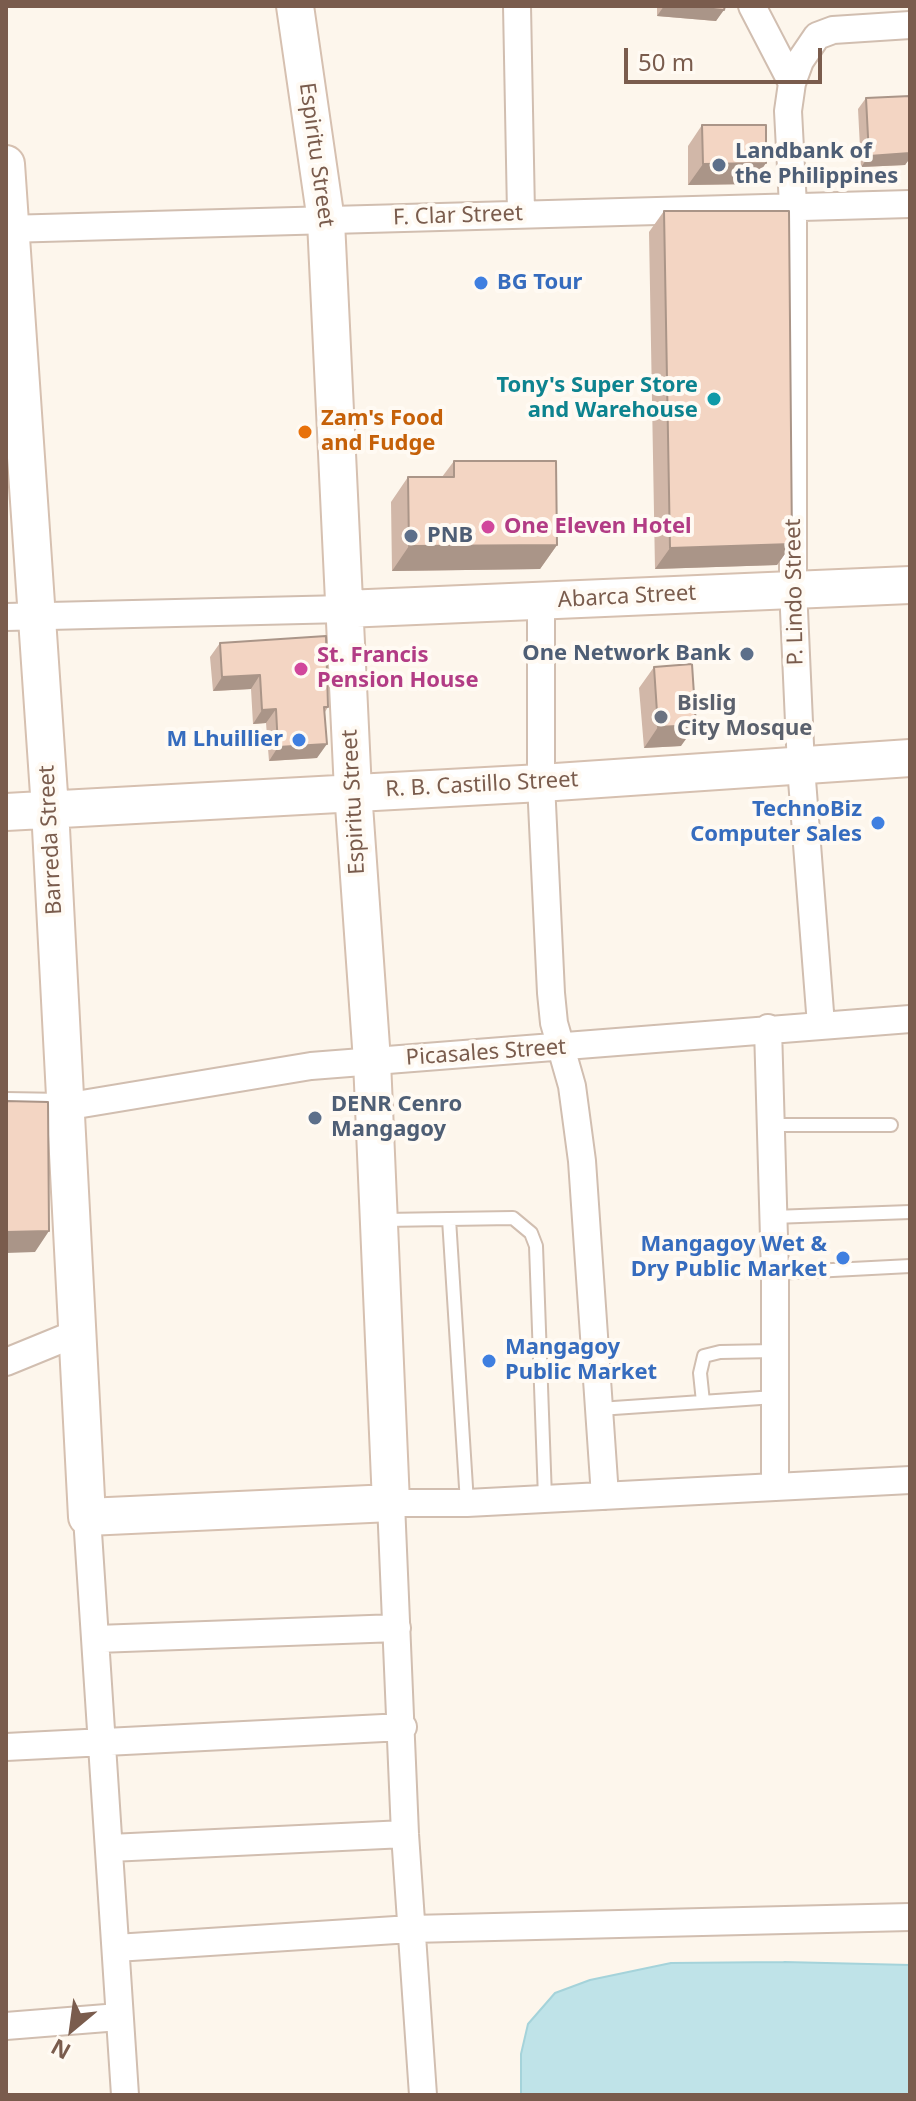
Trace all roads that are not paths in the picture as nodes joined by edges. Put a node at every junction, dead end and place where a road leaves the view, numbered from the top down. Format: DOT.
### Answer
graph roads {
  1 [pos="295,6"];
  2 [pos="517,6"];
  3 [pos="752,6"];
  4 [pos="910,25"];
  5 [pos="792,83"];
  6 [pos="6,164"];
  7 [pos="910,204"];
  8 [pos="793,206"];
  9 [pos="521,213"];
  10 [pos="326,221"];
  11 [pos="7,229"];
  12 [pos="910,585"];
  13 [pos="793,588"];
  14 [pos="541,601"];
  15 [pos="345,609"];
  16 [pos="21,616"];
  17 [pos="910,758"];
  18 [pos="801,767"];
  19 [pos="541,783"];
  20 [pos="353,791"];
  21 [pos="50,809"];
  22 [pos="6,812"];
  23 [pos="910,1019"];
  24 [pos="821,1025"];
  25 [pos="768,1028"];
  26 [pos="560,1049"];
  27 [pos="372,1061"];
  28 [pos="6,1106"];
  29 [pos="64,1107"];
  30 [pos="771,1125"];
  31 [pos="891,1125"];
  32 [pos="910,1212"];
  33 [pos="773,1217"];
  34 [pos="449,1219"];
  35 [pos="378,1220"];
  36 [pos="910,1266"];
  37 [pos="775,1273"];
  38 [pos="77,1333"];
  39 [pos="775,1351"];
  40 [pos="6,1362"];
  41 [pos="775,1397"];
  42 [pos="703,1402"];
  43 [pos="599,1409"];
  44 [pos="910,1480"];
  45 [pos="775,1487"];
  46 [pos="605,1496"];
  47 [pos="545,1498"];
  48 [pos="391,1503"];
  49 [pos="467,1503"];
  50 [pos="87,1517"];
  51 [pos="397,1628"];
  52 [pos="97,1639"];
  53 [pos="403,1727"];
  54 [pos="102,1744"];
  55 [pos="6,1747"];
  56 [pos="405,1834"];
  57 [pos="110,1848"];
  58 [pos="910,1917"];
  59 [pos="411,1929"];
  60 [pos="116,1948"];
  61 [pos="119,2017"];
  62 [pos="6,2026"];
  63 [pos="125,2095"];
  64 [pos="423,2095"];
  1 -- 10 [label="street, Espiritu Street"];
  2 -- 9 [label="street"];
  3 -- 5 [label="street"];
  4 -- 5 [label="street"];
  5 -- 8 [label="street, P. Lindo Street"];
  6 -- 11 [label="street, Barreda Street"];
  7 -- 8 [label="street, F. Clar Street"];
  8 -- 9 [label="street, F. Clar Street"];
  8 -- 13 [label="street, P. Lindo Street"];
  9 -- 10 [label="street, F. Clar Street"];
  10 -- 11 [label="street, F. Clar Street"];
  10 -- 15 [label="street, Espiritu Street"];
  11 -- 16 [label="street, Barreda Street"];
  12 -- 13 [label="street, Abarca Street"];
  13 -- 14 [label="street, Abarca Street"];
  13 -- 18 [label="street, P. Lindo Street"];
  14 -- 15 [label="street, Abarca Street"];
  14 -- 19 [label="street"];
  15 -- 16 [label="street"];
  15 -- 20 [label="street, Espiritu Street"];
  16 -- 21 [label="street, Barreda Street"];
  17 -- 18 [label="street, R. B. Castillo Street"];
  18 -- 19 [label="street, R. B. Castillo Street"];
  18 -- 24 [label="street, P. Lindo Street"];
  19 -- 20 [label="street, R. B. Castillo Street"];
  19 -- 26 [label="street"];
  20 -- 21 [label="street, R. B. Castillo Street"];
  20 -- 27 [label="street, Espiritu Street"];
  21 -- 22 [label="street, R. B. Castillo Street"];
  21 -- 29 [label="street, Barreda Street"];
  23 -- 24 [label="street, Picasales Street"];
  24 -- 25 [label="street, Picasales Street"];
  25 -- 26 [label="street, Picasales Street"];
  25 -- 30 [label="street"];
  26 -- 27 [label="street, Picasales Street"];
  26 -- 43 [label="street"];
  27 -- 29 [label="street, Picasales Street"];
  27 -- 35 [label="street, Espiritu Street"];
  28 -- 29 [label="street, Picasales Street"];
  29 -- 38 [label="street, Barreda Street"];
  30 -- 31 [label="lane"];
  30 -- 33 [label="street"];
  32 -- 33 [label="lane"];
  33 -- 37 [label="street"];
  34 -- 35 [label="lane"];
  34 -- 47 [label="lane"];
  34 -- 49 [label="lane"];
  35 -- 48 [label="street, Espiritu Street"];
  36 -- 37 [label="lane"];
  37 -- 39 [label="street"];
  38 -- 40 [label="street"];
  38 -- 50 [label="street, Barreda Street"];
  39 -- 41 [label="street"];
  39 -- 42 [label="lane"];
  41 -- 42 [label="lane"];
  41 -- 45 [label="street"];
  42 -- 43 [label="lane"];
  43 -- 46 [label="street"];
  44 -- 45 [label="street"];
  45 -- 46 [label="street"];
  46 -- 47 [label="street"];
  47 -- 49 [label="street"];
  48 -- 49 [label="street"];
  48 -- 50 [label="street"];
  48 -- 51 [label="street"];
  50 -- 52 [label="street"];
  51 -- 52 [label="street"];
  51 -- 53 [label="street"];
  52 -- 54 [label="street"];
  53 -- 54 [label="street"];
  53 -- 56 [label="street"];
  54 -- 55 [label="street"];
  54 -- 57 [label="street"];
  56 -- 57 [label="street"];
  56 -- 59 [label="street"];
  57 -- 60 [label="street"];
  58 -- 59 [label="street"];
  59 -- 60 [label="street"];
  59 -- 64 [label="street"];
  60 -- 61 [label="street"];
  61 -- 62 [label="street"];
  61 -- 63 [label="street"];
}
